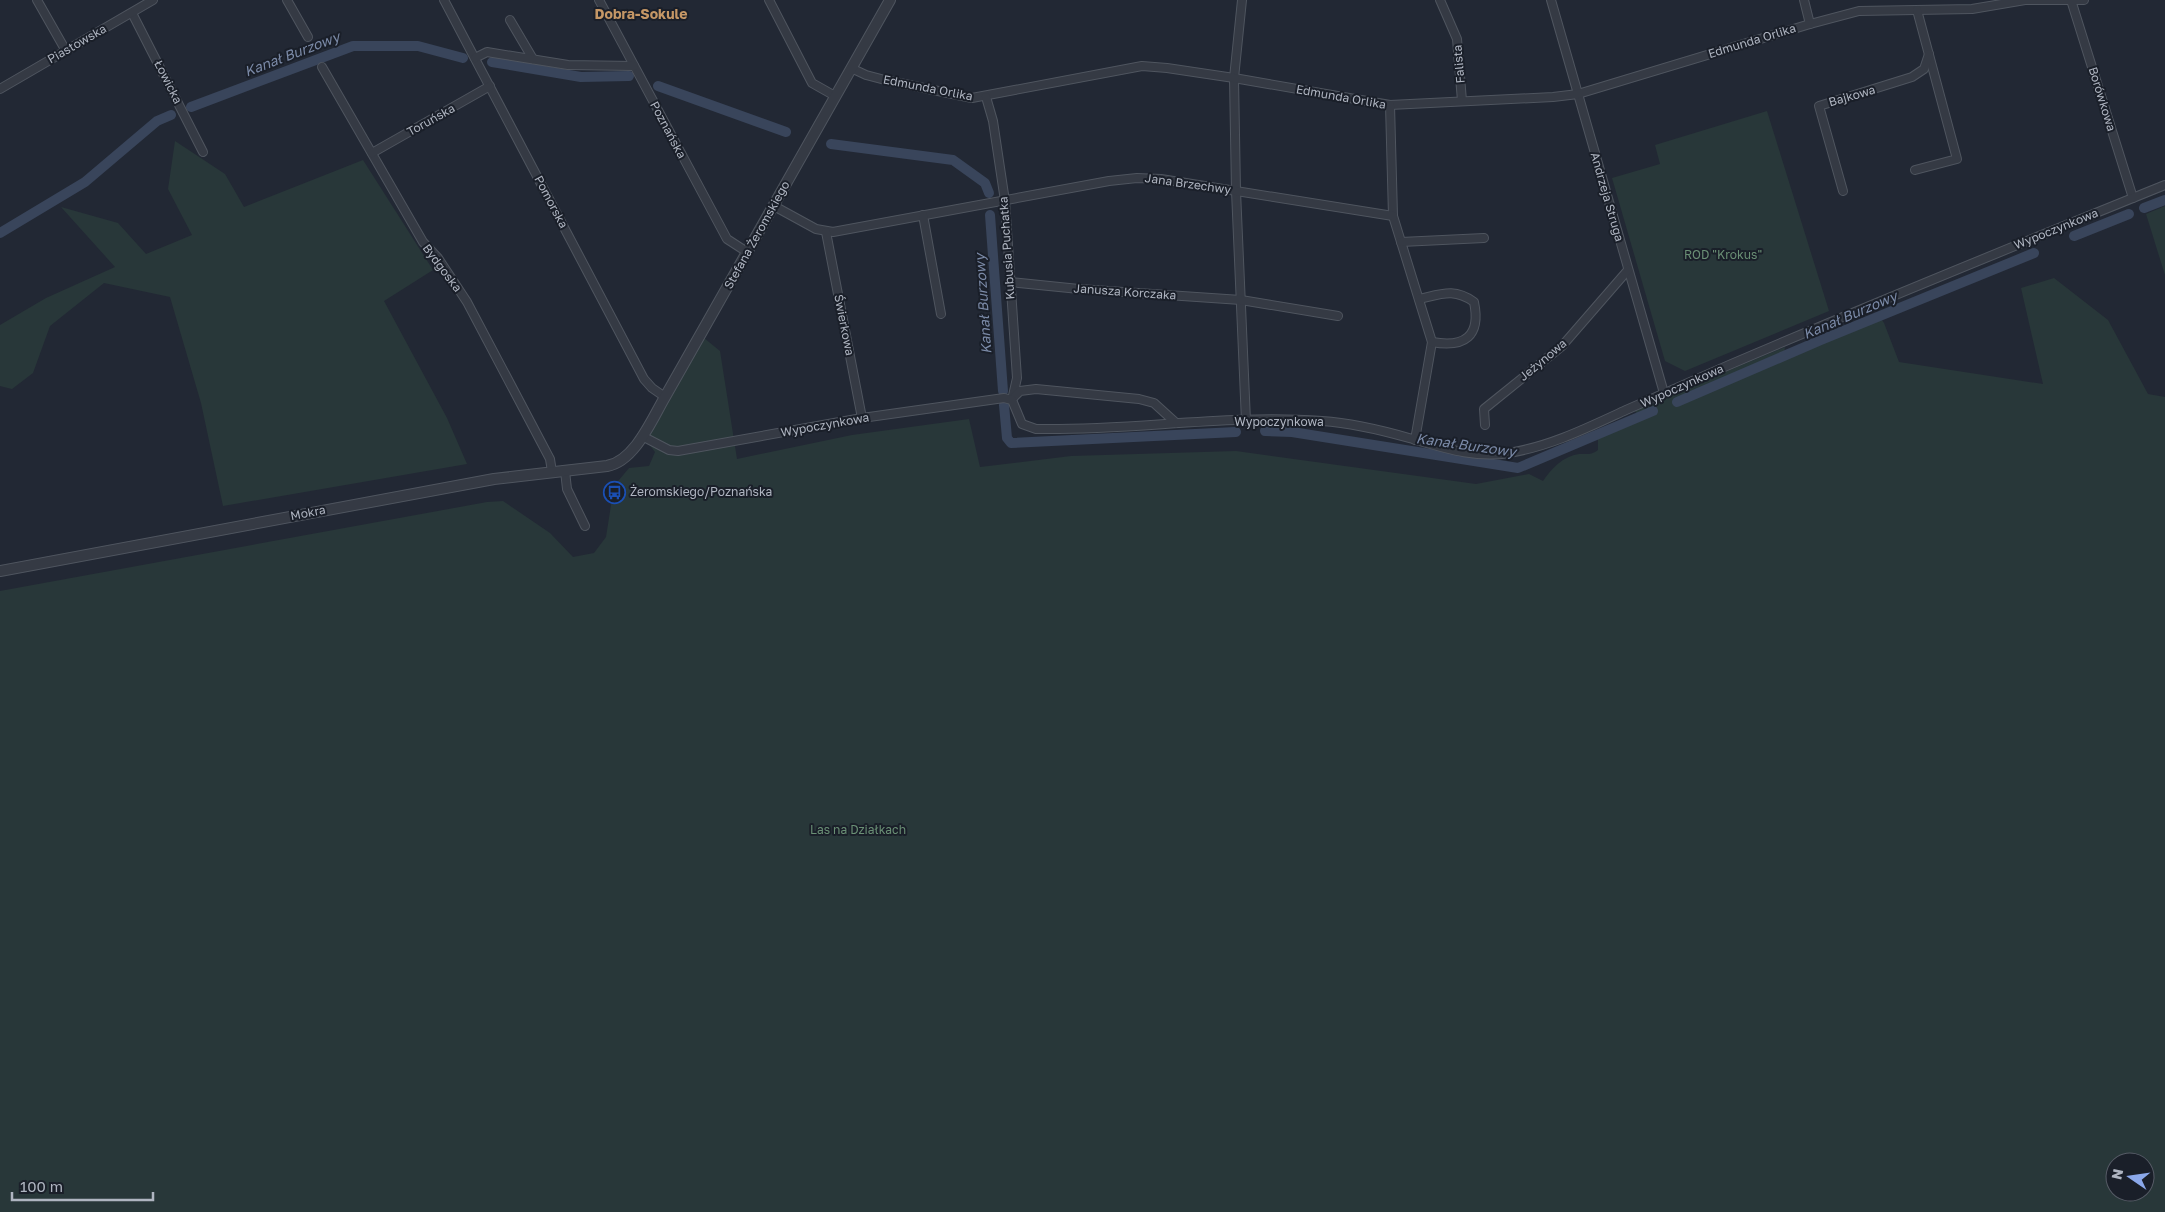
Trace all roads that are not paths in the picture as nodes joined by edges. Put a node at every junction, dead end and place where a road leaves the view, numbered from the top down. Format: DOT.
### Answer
graph roads {
  1 [pos="38,0"];
  2 [pos="153,0"];
  3 [pos="287,0"];
  4 [pos="444,0"];
  5 [pos="599,0"];
  6 [pos="769,0"];
  7 [pos="890,0"];
  8 [pos="1242,0"];
  9 [pos="1440,0"];
  10 [pos="1551,0"];
  11 [pos="1804,0"];
  12 [pos="1933,0"];
  13 [pos="2084,0"];
  14 [pos="2072,1"];
  15 [pos="1931,9"];
  16 [pos="1917,10"];
  17 [pos="132,13"];
  18 [pos="510,20"];
  19 [pos="1810,24"];
  20 [pos="308,37"];
  21 [pos="66,51"];
  22 [pos="1929,54"];
  23 [pos="475,58"];
  24 [pos="533,59"];
  25 [pos="634,66"];
  26 [pos="322,67"];
  27 [pos="852,68"];
  28 [pos="1234,78"];
  29 [pos="490,86"];
  30 [pos="0,88"];
  31 [pos="1578,94"];
  32 [pos="835,96"];
  33 [pos="986,97"];
  34 [pos="1462,101"];
  35 [pos="1390,106"];
  36 [pos="203,152"];
  37 [pos="372,153"];
  38 [pos="1915,170"];
  39 [pos="2165,185"];
  40 [pos="1236,191"];
  41 [pos="1843,191"];
  42 [pos="2133,198"];
  43 [pos="1005,201"];
  44 [pos="774,206"];
  45 [pos="923,215"];
  46 [pos="1393,216"];
  47 [pos="826,232"];
  48 [pos="1484,238"];
  49 [pos="1401,242"];
  50 [pos="747,252"];
  51 [pos="1628,270"];
  52 [pos="1010,282"];
  53 [pos="1419,299"];
  54 [pos="1241,300"];
  55 [pos="942,314"];
  56 [pos="1338,316"];
  57 [pos="1432,342"];
  58 [pos="1664,393"];
  59 [pos="665,397"];
  60 [pos="1012,400"];
  61 [pos="862,418"];
  62 [pos="1246,421"];
  63 [pos="1176,423"];
  64 [pos="1486,425"];
  65 [pos="642,436"];
  66 [pos="1415,440"];
  67 [pos="618,464"];
  68 [pos="565,471"];
  69 [pos="552,472"];
  70 [pos="586,526"];
  71 [pos="0,571"];
  1 -- 21 [label="street"];
  2 -- 17 [label="street, Piastowska"];
  3 -- 20 [label="street"];
  4 -- 23 [label="street, Pomorska"];
  5 -- 25 [label="street, Poznańska"];
  6 -- 32 [label="street"];
  7 -- 27 [label="street, Stefana Żeromskiego"];
  8 -- 28 [label="street"];
  9 -- 34 [label="street, Falista"];
  10 -- 31 [label="street, Andrzeja Struga"];
  11 -- 19 [label="street"];
  12 -- 15 [label="street"];
  13 -- 14 [label="street, Edmunda Orlika"];
  14 -- 15 [label="street, Edmunda Orlika"];
  14 -- 42 [label="street, Borówkowa"];
  15 -- 16 [label="street, Edmunda Orlika"];
  16 -- 19 [label="street, Edmunda Orlika"];
  16 -- 22 [label="street"];
  17 -- 21 [label="street, Piastowska"];
  17 -- 36 [label="street, Łowicka"];
  18 -- 24 [label="street"];
  19 -- 31 [label="street, Edmunda Orlika"];
  21 -- 30 [label="street, Piastowska"];
  22 -- 38 [label="street"];
  22 -- 41 [label="street, Bajkowa"];
  23 -- 24 [label="street"];
  23 -- 29 [label="street, Pomorska"];
  24 -- 25 [label="street"];
  25 -- 50 [label="street, Poznańska"];
  26 -- 37 [label="street, Bydgoska"];
  27 -- 32 [label="street, Stefana Żeromskiego"];
  27 -- 33 [label="street, Edmunda Orlika"];
  28 -- 33 [label="street, Edmunda Orlika"];
  28 -- 35 [label="street, Edmunda Orlika"];
  28 -- 40 [label="street"];
  29 -- 37 [label="street, Toruńska"];
  29 -- 59 [label="street, Pomorska"];
  31 -- 34 [label="street, Edmunda Orlika"];
  31 -- 51 [label="street, Andrzeja Struga"];
  32 -- 44 [label="street, Stefana Żeromskiego"];
  33 -- 43 [label="street, Kubusia Puchatka"];
  34 -- 35 [label="street, Edmunda Orlika"];
  35 -- 46 [label="street"];
  37 -- 69 [label="street, Bydgoska"];
  39 -- 42 [label="street, Wypoczynkowa"];
  40 -- 43 [label="street, Jana Brzechwy"];
  40 -- 46 [label="street, Jana Brzechwy"];
  40 -- 54 [label="street"];
  42 -- 58 [label="street, Wypoczynkowa"];
  43 -- 45 [label="street, Jana Brzechwy"];
  43 -- 52 [label="street, Kubusia Puchatka"];
  44 -- 47 [label="street"];
  44 -- 50 [label="street, Stefana Żeromskiego"];
  45 -- 47 [label="street, Jana Brzechwy"];
  45 -- 55 [label="street"];
  46 -- 49 [label="street"];
  47 -- 61 [label="street, Świerkowa"];
  48 -- 49 [label="street"];
  49 -- 53 [label="street"];
  50 -- 59 [label="street, Stefana Żeromskiego"];
  51 -- 58 [label="street, Andrzeja Struga"];
  51 -- 64 [label="street, Jeżynowa"];
  52 -- 54 [label="street, Janusza Korczaka"];
  52 -- 60 [label="street, Kubusia Puchatka"];
  53 -- 57 [label="street"];
  53 -- 57 [label="street"];
  54 -- 56 [label="street, Janusza Korczaka"];
  54 -- 62 [label="street"];
  57 -- 66 [label="street"];
  58 -- 66 [label="street, Wypoczynkowa"];
  59 -- 65 [label="street, Stefana Żeromskiego"];
  60 -- 61 [label="street, Wypoczynkowa"];
  60 -- 63 [label="street, Wypoczynkowa"];
  60 -- 63 [label="street, Wypoczynkowa"];
  61 -- 65 [label="street, Wypoczynkowa"];
  62 -- 63 [label="street, Wypoczynkowa"];
  62 -- 66 [label="street, Wypoczynkowa"];
  65 -- 67 [label="street, Stefana Żeromskiego"];
  67 -- 68 [label="street, Mokra"];
  68 -- 69 [label="street, Mokra"];
  68 -- 70 [label="street"];
  69 -- 71 [label="street, Mokra"];
}
